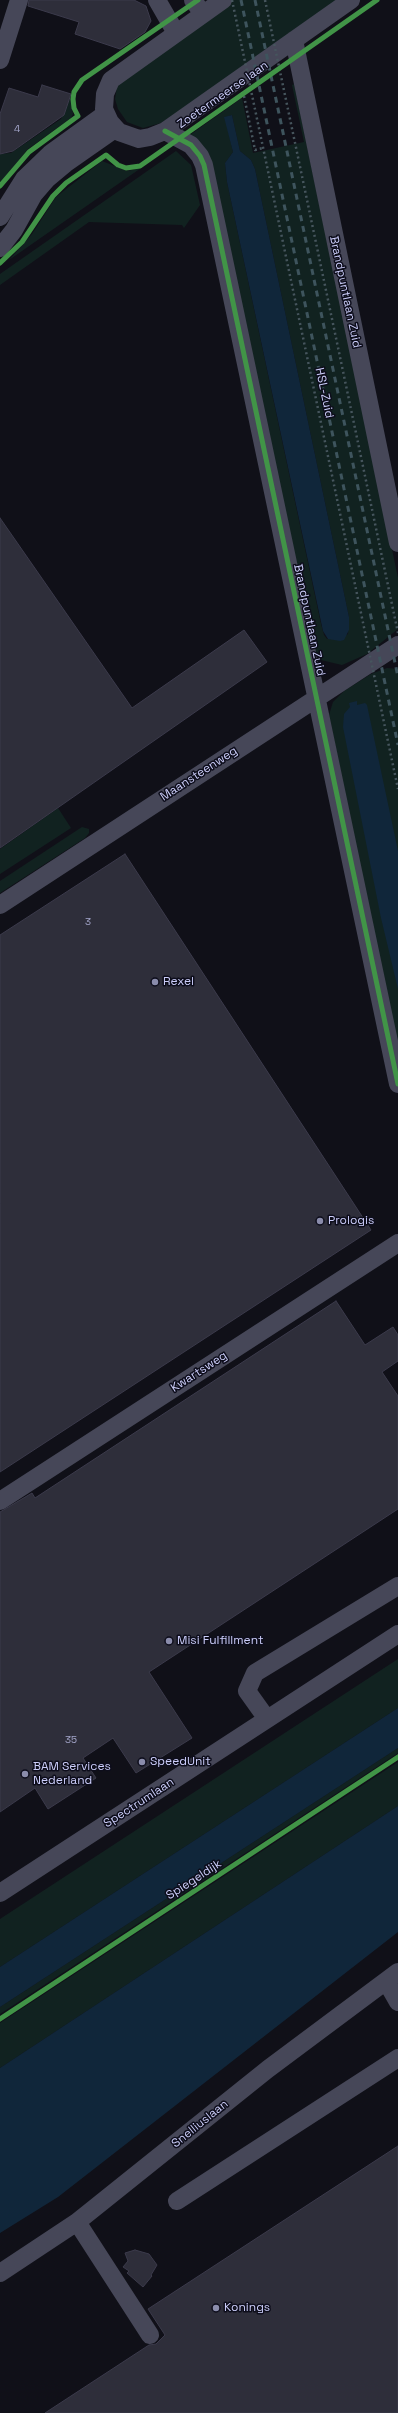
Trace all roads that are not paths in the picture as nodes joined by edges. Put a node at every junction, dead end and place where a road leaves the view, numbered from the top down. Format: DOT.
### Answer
graph roads {
  1 [pos="19,0"];
  2 [pos="157,0"];
  3 [pos="223,0"];
  4 [pos="350,0"];
  5 [pos="198,7"];
  6 [pos="176,33"];
  7 [pos="295,48"];
  8 [pos="0,60"];
  9 [pos="106,114"];
  10 [pos="115,129"];
  11 [pos="165,131"];
  12 [pos="0,217"];
  13 [pos="0,248"];
  14 [pos="398,543"];
  15 [pos="398,645"];
  16 [pos="316,698"];
  17 [pos="0,905"];
  18 [pos="398,1084"];
  19 [pos="398,1243"];
  20 [pos="0,1502"];
  21 [pos="398,1586"];
  22 [pos="398,1634"];
  23 [pos="267,1719"];
  24 [pos="0,1893"];
  25 [pos="392,1977"];
  26 [pos="398,2002"];
  27 [pos="398,2058"];
  28 [pos="177,2201"];
  29 [pos="77,2222"];
  30 [pos="0,2273"];
  31 [pos="150,2335"];
  1 -- 8 [label="street"];
  2 -- 6 [label="street"];
  3 -- 5 [label="street"];
  4 -- 7 [label="street"];
  5 -- 6 [label="street"];
  6 -- 9 [label="street"];
  7 -- 11 [label="street"];
  7 -- 14 [label="street, Brandpuntlaan Zuid"];
  9 -- 10 [label="street"];
  9 -- 12 [label="street"];
  10 -- 11 [label="street"];
  10 -- 13 [label="street"];
  11 -- 16 [label="street, Brandpuntlaan Zuid"];
  15 -- 16 [label="street, Maansteenweg"];
  16 -- 17 [label="street, Maansteenweg"];
  16 -- 18 [label="street, Brandpuntlaan Zuid"];
  19 -- 20 [label="street, Kwartsweg"];
  21 -- 23 [label="street"];
  22 -- 23 [label="street, Spectrumlaan"];
  23 -- 24 [label="street, Spectrumlaan"];
  25 -- 26 [label="street"];
  25 -- 29 [label="street, Snelliuslaan"];
  27 -- 28 [label="street"];
  29 -- 30 [label="street, Snelliuslaan"];
  29 -- 31 [label="street"];
}
